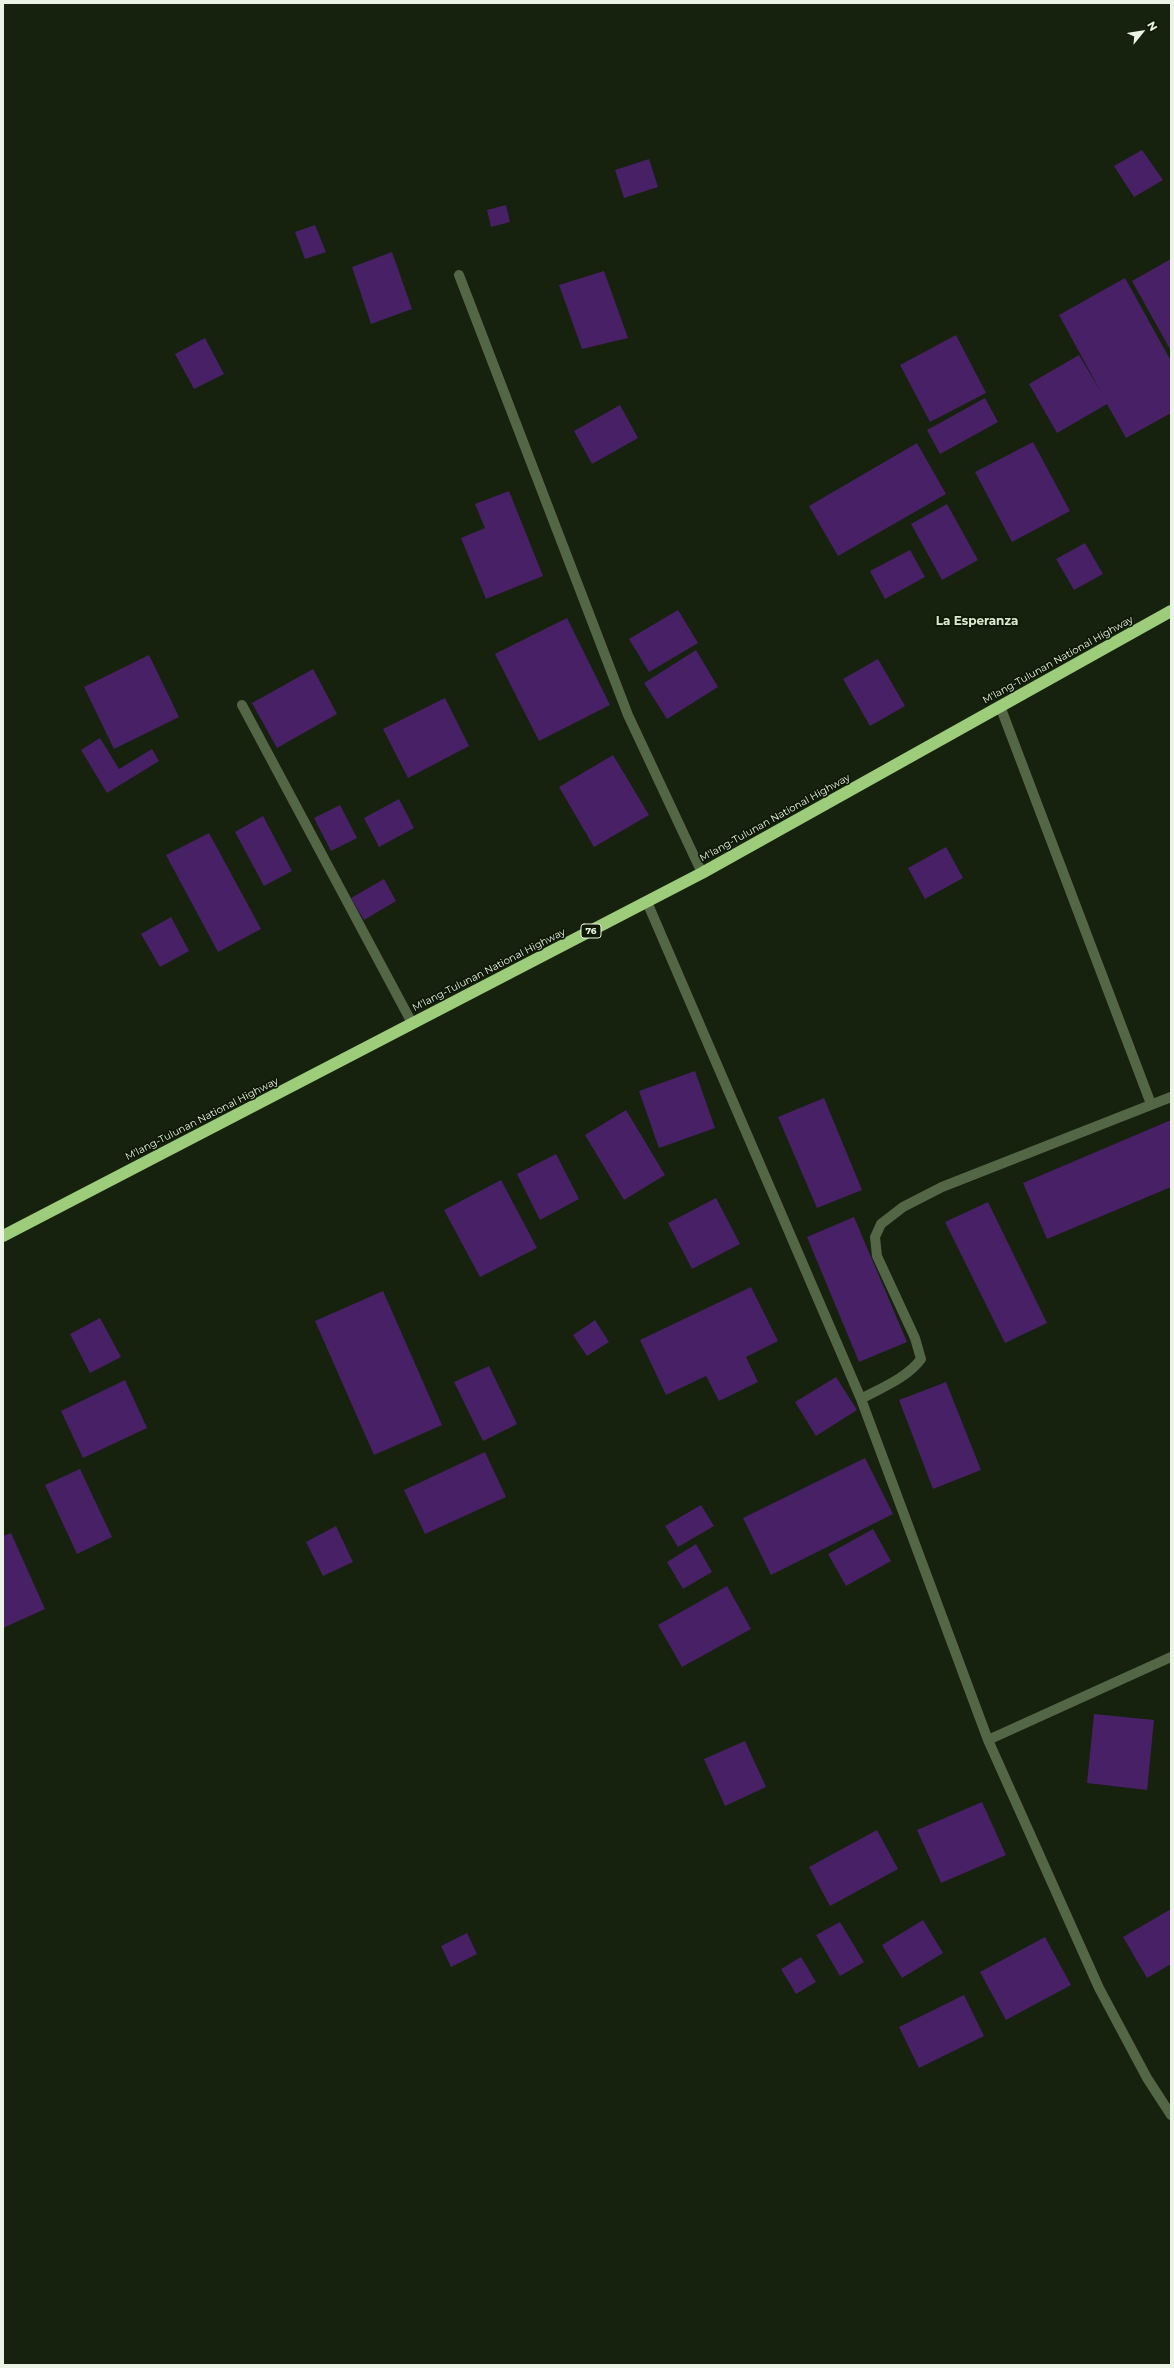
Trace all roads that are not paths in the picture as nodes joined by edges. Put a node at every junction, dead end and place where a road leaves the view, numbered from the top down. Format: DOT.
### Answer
graph roads {
  1 [pos="459,275"];
  2 [pos="1171,611"];
  3 [pos="242,705"];
  4 [pos="1000,706"];
  5 [pos="702,873"];
  6 [pos="647,902"];
  7 [pos="412,1023"];
  8 [pos="1171,1097"];
  9 [pos="1151,1104"];
  10 [pos="3,1236"];
  11 [pos="861,1399"];
  12 [pos="1171,1657"];
  13 [pos="988,1740"];
  14 [pos="1171,2115"];
  1 -- 5 [label="street"];
  2 -- 4 [label="highway, M'lang-Tulunan National Highway / 76"];
  3 -- 7 [label="street"];
  4 -- 5 [label="highway, M'lang-Tulunan National Highway / 76"];
  4 -- 9 [label="street"];
  5 -- 6 [label="highway, M'lang-Tulunan National Highway / 76"];
  6 -- 7 [label="highway, M'lang-Tulunan National Highway / 76"];
  6 -- 11 [label="street"];
  7 -- 10 [label="highway, M'lang-Tulunan National Highway / 76"];
  8 -- 9 [label="street"];
  9 -- 11 [label="street"];
  11 -- 13 [label="street"];
  12 -- 13 [label="street"];
  13 -- 14 [label="street"];
}
